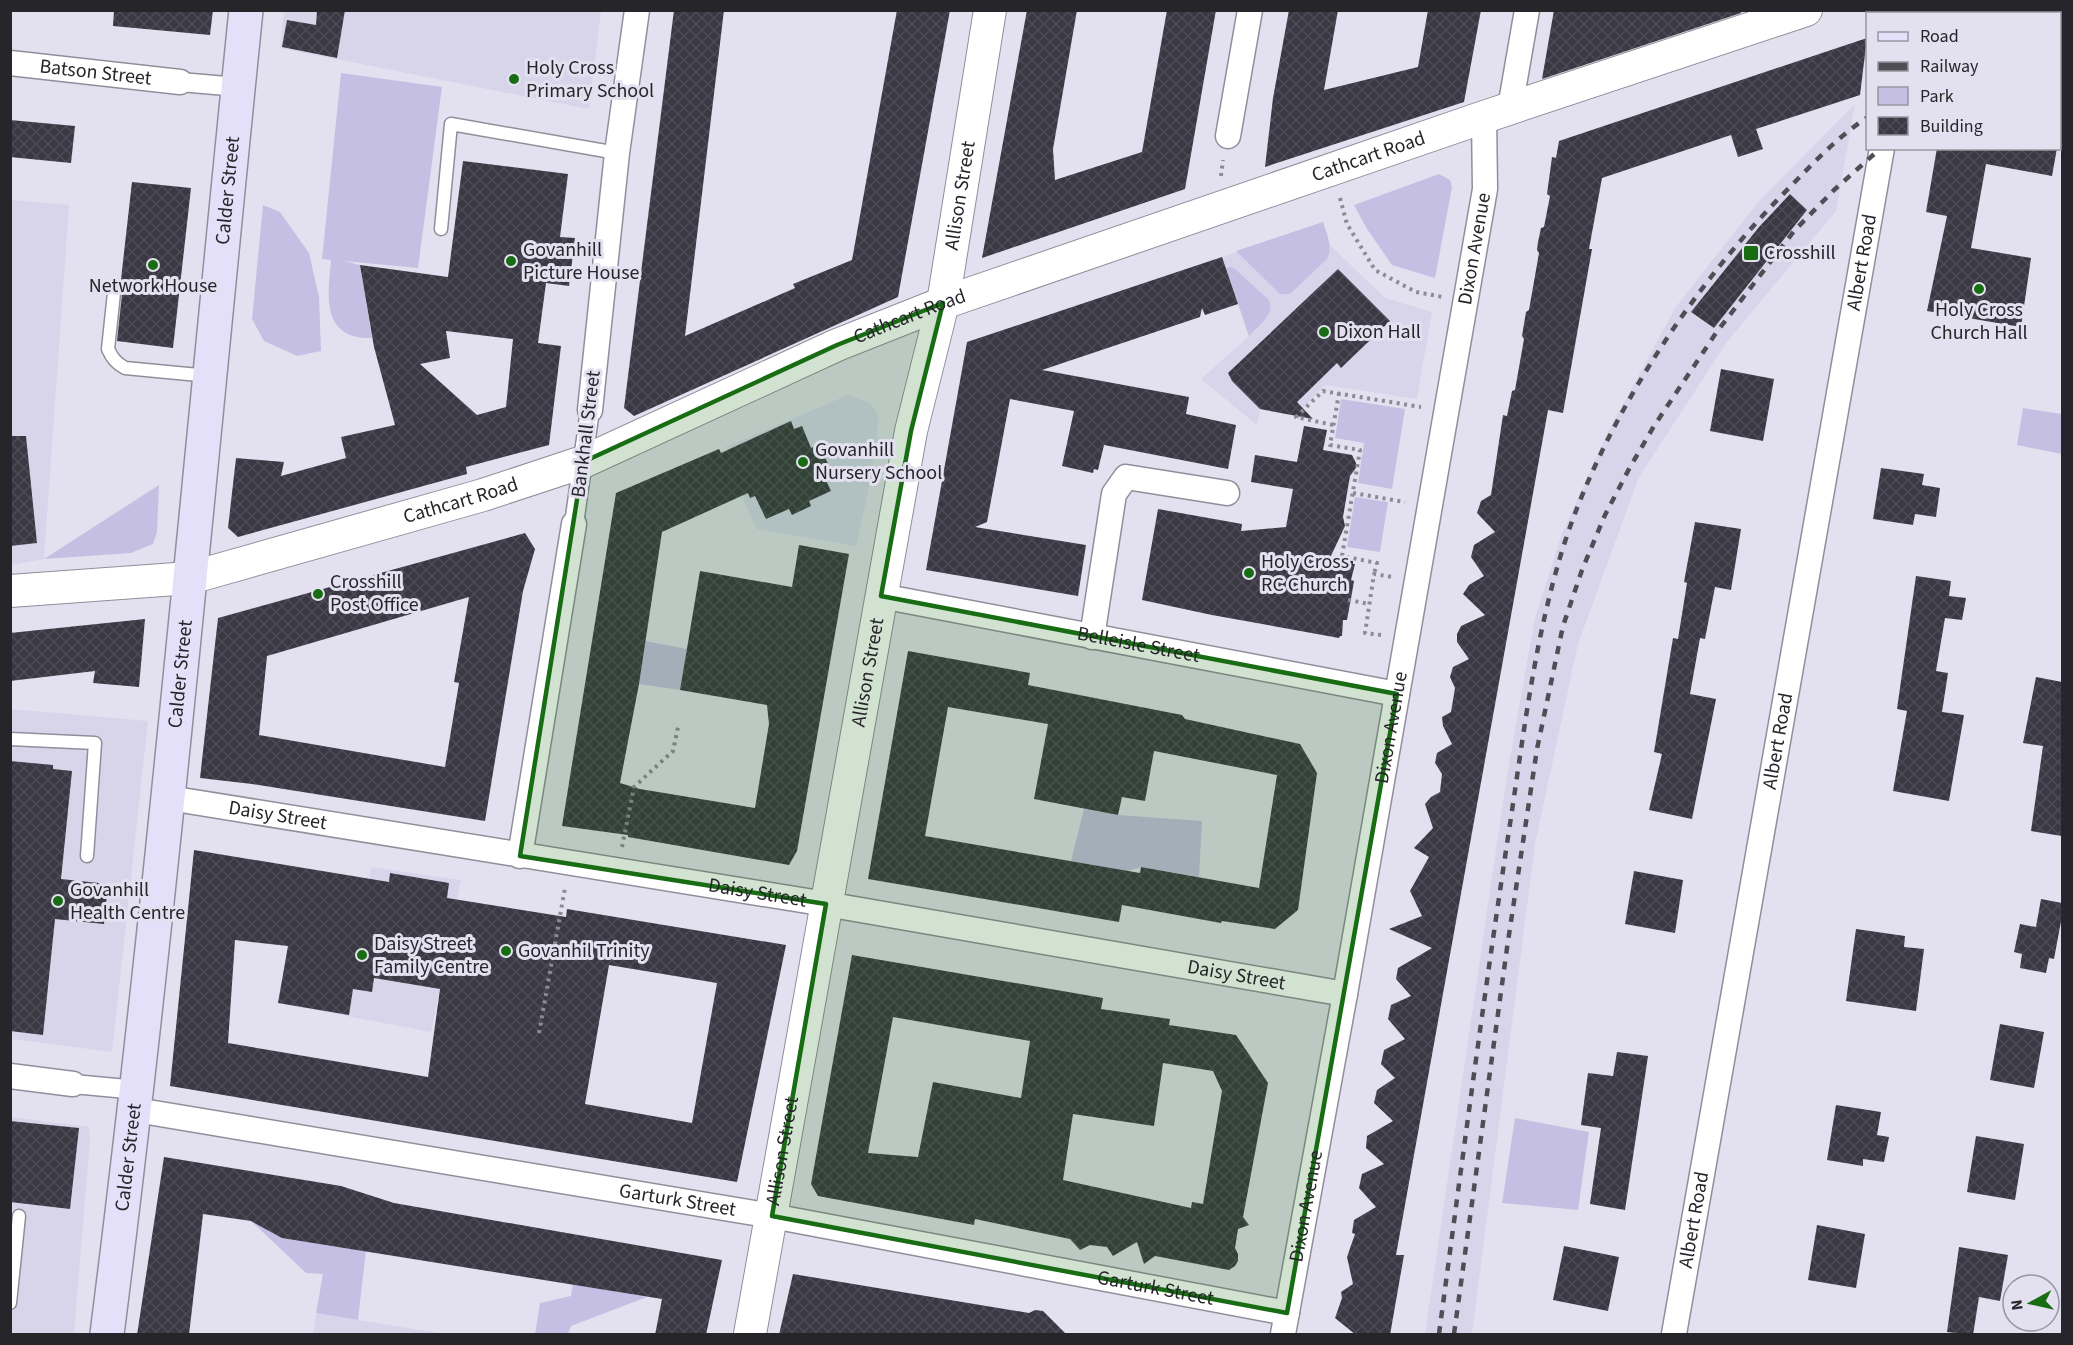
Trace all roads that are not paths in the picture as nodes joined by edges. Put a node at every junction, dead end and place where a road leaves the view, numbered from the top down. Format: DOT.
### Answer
graph roads {
  1 [pos="246,10"];
  2 [pos="637,10"];
  3 [pos="990,10"];
  4 [pos="1250,10"];
  5 [pos="1527,10"];
  6 [pos="1806,10"];
  7 [pos="10,63"];
  8 [pos="180,82"];
  9 [pos="238,87"];
  10 [pos="1497,112"];
  11 [pos="1228,136"];
  12 [pos="617,153"];
  13 [pos="1880,160"];
  14 [pos="441,230"];
  15 [pos="114,293"];
  16 [pos="943,303"];
  17 [pos="210,376"];
  18 [pos="590,410"];
  19 [pos="583,462"];
  20 [pos="1227,493"];
  21 [pos="574,524"];
  22 [pos="190,578"];
  23 [pos="10,591"];
  24 [pos="881,596"];
  25 [pos="1092,637"];
  26 [pos="1397,694"];
  27 [pos="10,739"];
  28 [pos="169,798"];
  29 [pos="87,856"];
  30 [pos="520,856"];
  31 [pos="826,904"];
  32 [pos="1345,994"];
  33 [pos="10,1076"];
  34 [pos="73,1084"];
  35 [pos="137,1100"];
  36 [pos="19,1216"];
  37 [pos="772,1216"];
  38 [pos="13,1254"];
  39 [pos="10,1303"];
  40 [pos="1285,1324"];
  41 [pos="107,1335"];
  42 [pos="750,1335"];
  43 [pos="1674,1335"];
  1 -- 9 [label="main road, Calder Street"];
  2 -- 12 [label="street, Bankhall Street"];
  3 -- 16 [label="street, Allison Street"];
  4 -- 11 [label="street"];
  5 -- 10 [label="street, Dixon Avenue"];
  6 -- 10 [label="street, Cathcart Road"];
  7 -- 8 [label="street, Batson Street"];
  8 -- 9 [label="street"];
  9 -- 17 [label="main road, Calder Street"];
  10 -- 16 [label="street, Cathcart Road"];
  10 -- 26 [label="street, Dixon Avenue"];
  12 -- 14 [label="lane"];
  12 -- 18 [label="street, Bankhall Street"];
  13 -- 43 [label="street, Albert Road"];
  15 -- 17 [label="lane"];
  16 -- 19 [label="street, Cathcart Road"];
  16 -- 24 [label="street, Allison Street"];
  17 -- 22 [label="main road, Calder Street"];
  18 -- 19 [label="street, Bankhall Street"];
  19 -- 21 [label="street, Bankhall Street"];
  19 -- 22 [label="street, Cathcart Road"];
  20 -- 25 [label="street"];
  21 -- 30 [label="street, Bankhall Street"];
  22 -- 23 [label="street, Cathcart Road"];
  22 -- 28 [label="main road, Calder Street"];
  24 -- 25 [label="street, Belleisle Street"];
  24 -- 31 [label="street, Allison Street"];
  25 -- 26 [label="street, Belleisle Street"];
  26 -- 32 [label="street, Dixon Avenue"];
  27 -- 29 [label="lane"];
  28 -- 30 [label="street, Daisy Street"];
  28 -- 35 [label="main road, Calder Street"];
  30 -- 31 [label="street, Daisy Street"];
  31 -- 32 [label="street, Daisy Street"];
  31 -- 37 [label="street, Allison Street"];
  32 -- 40 [label="street, Dixon Avenue"];
  33 -- 34 [label="street"];
  34 -- 35 [label="street"];
  35 -- 37 [label="street, Garturk Street"];
  35 -- 41 [label="main road, Calder Street"];
  36 -- 38 [label="lane"];
  37 -- 40 [label="street, Garturk Street"];
  37 -- 42 [label="street, Allison Street"];
  38 -- 39 [label="lane"];
}
